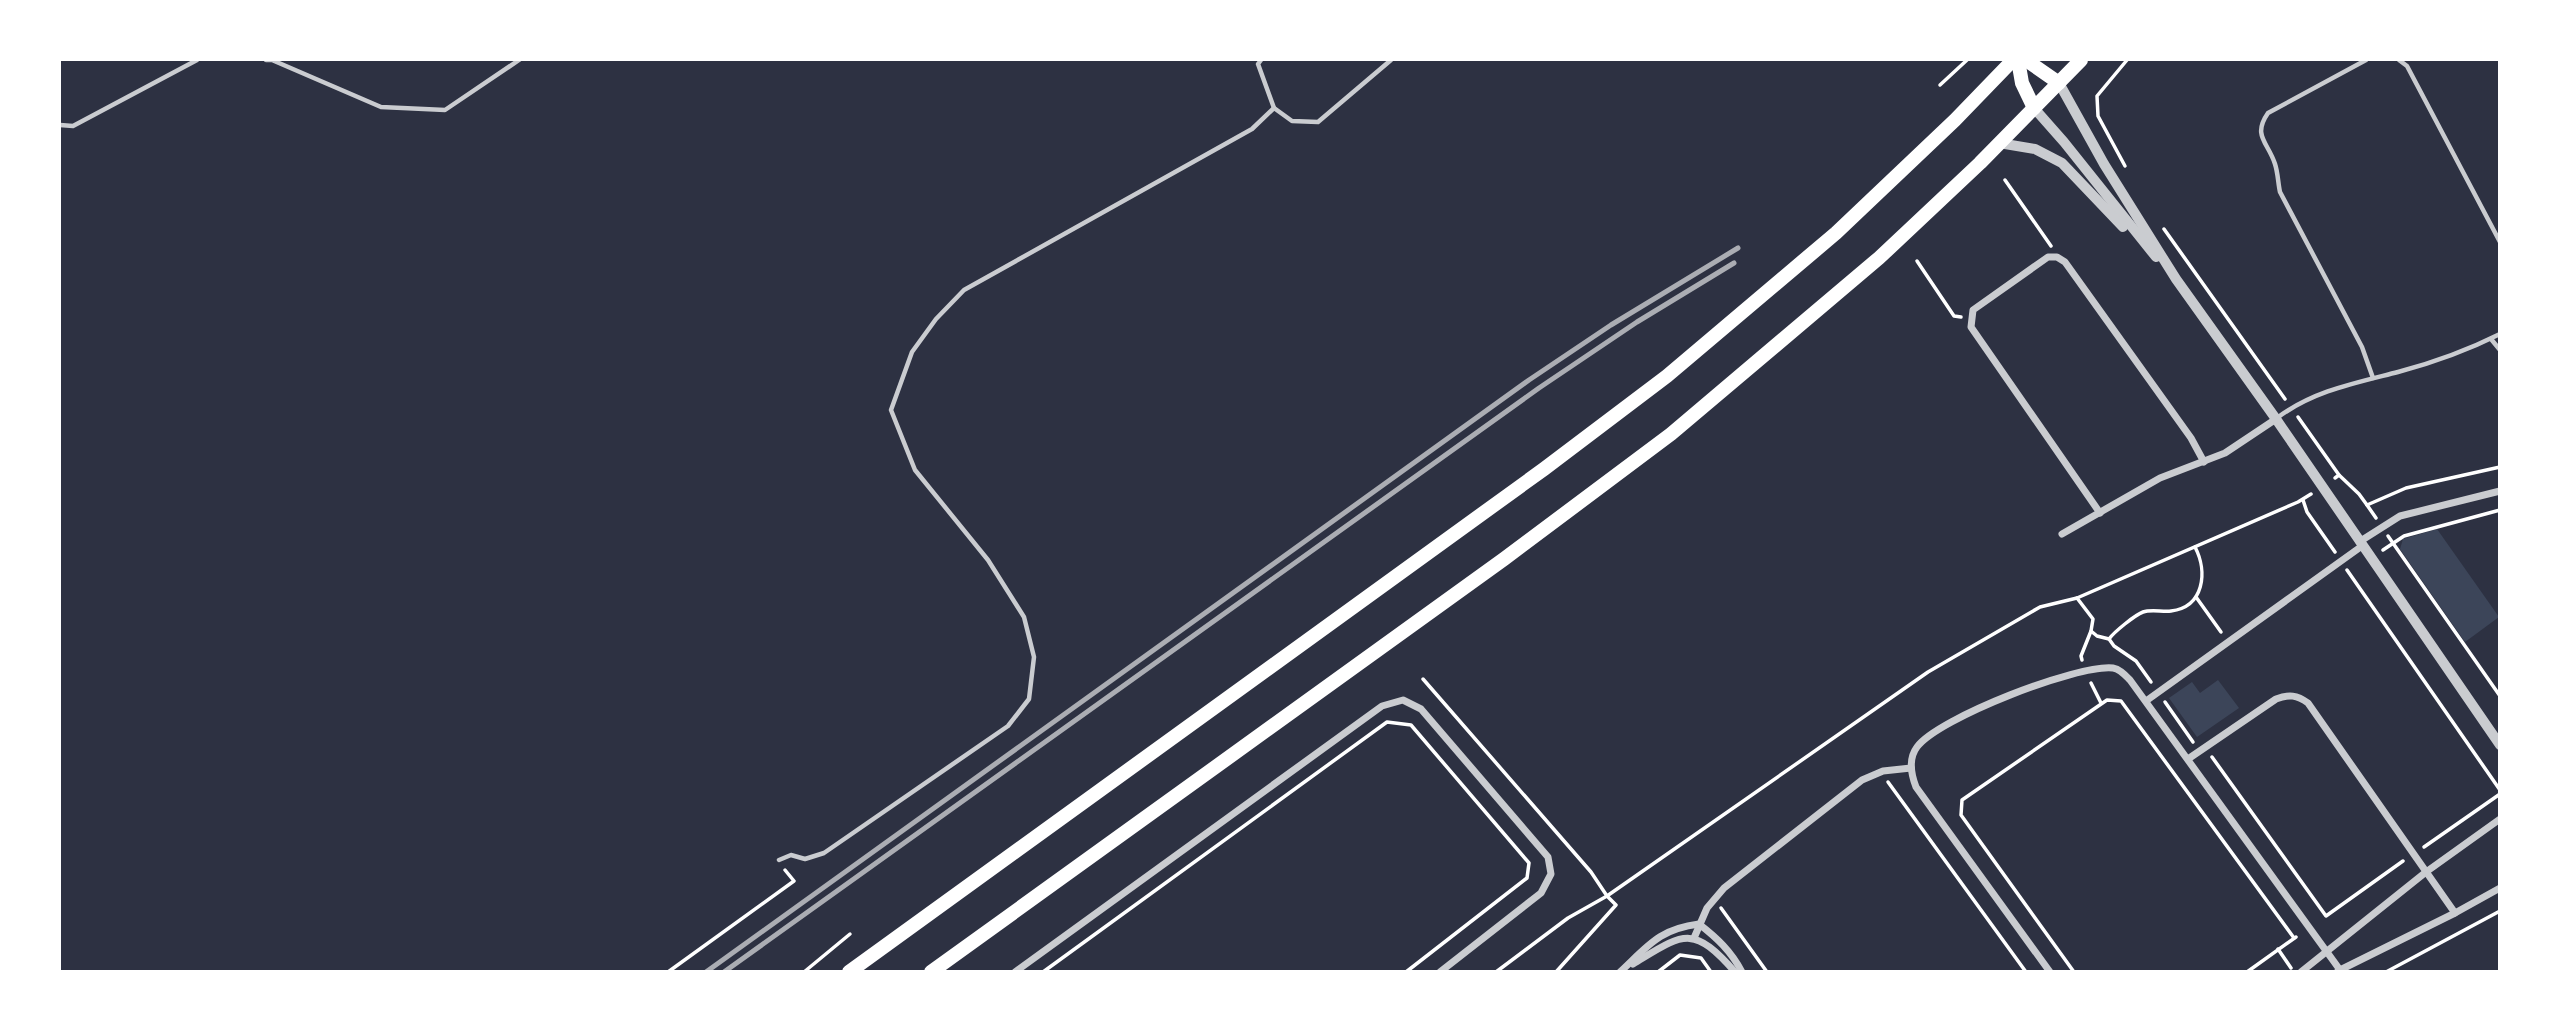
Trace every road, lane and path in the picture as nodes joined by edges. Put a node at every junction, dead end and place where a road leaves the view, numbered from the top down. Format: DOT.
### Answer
graph roads {
  1 [pos="197,60"];
  2 [pos="266,60"];
  3 [pos="519,60"];
  4 [pos="1261,60"];
  5 [pos="1391,60"];
  6 [pos="1967,60"];
  7 [pos="2015,60"];
  8 [pos="2026,60"];
  9 [pos="2081,60"];
  10 [pos="2127,60"];
  11 [pos="2366,60"];
  12 [pos="2399,60"];
  13 [pos="2059,83"];
  14 [pos="1940,85"];
  15 [pos="1274,108"];
  16 [pos="2034,108"];
  17 [pos="60,125"];
  18 [pos="1999,143"];
  19 [pos="2131,177"];
  20 [pos="2005,180"];
  21 [pos="2160,223"];
  22 [pos="2500,242"];
  23 [pos="2057,257"];
  24 [pos="1917,261"];
  25 [pos="2161,262"];
  26 [pos="2176,279"];
  27 [pos="1970,318"];
  28 [pos="2500,334"];
  29 [pos="2491,339"];
  30 [pos="2500,350"];
  31 [pos="2373,378"];
  32 [pos="2291,408"];
  33 [pos="2276,419"];
  34 [pos="2204,462"];
  35 [pos="2500,467"];
  36 [pos="2339,475"];
  37 [pos="2321,488"];
  38 [pos="2500,491"];
  39 [pos="2367,505"];
  40 [pos="2500,510"];
  41 [pos="2100,513"];
  42 [pos="2381,526"];
  43 [pos="2063,534"];
  44 [pos="2393,543"];
  45 [pos="2360,544"];
  46 [pos="2195,547"];
  47 [pos="2371,559"];
  48 [pos="2196,597"];
  49 [pos="2077,598"];
  50 [pos="2375,610"];
  51 [pos="2091,631"];
  52 [pos="2228,642"];
  53 [pos="2086,671"];
  54 [pos="1423,678"];
  55 [pos="2500,696"];
  56 [pos="2146,701"];
  57 [pos="2101,703"];
  58 [pos="2500,745"];
  59 [pos="2205,748"];
  60 [pos="2188,760"];
  61 [pos="1911,768"];
  62 [pos="1883,771"];
  63 [pos="2499,789"];
  64 [pos="2500,820"];
  65 [pos="2413,854"];
  66 [pos="779,860"];
  67 [pos="2426,872"];
  68 [pos="2500,888"];
  69 [pos="1607,896"];
  70 [pos="1713,901"];
  71 [pos="2500,911"];
  72 [pos="2455,913"];
  73 [pos="1699,924"];
  74 [pos="850,934"];
  75 [pos="1694,938"];
  76 [pos="2278,949"];
  77 [pos="2326,949"];
  78 [pos="668,971"];
  79 [pos="804,971"];
  80 [pos="849,971"];
  81 [pos="931,971"];
  82 [pos="1015,971"];
  83 [pos="1044,971"];
  84 [pos="1406,971"];
  85 [pos="1440,971"];
  86 [pos="1496,971"];
  87 [pos="1556,971"];
  88 [pos="1620,971"];
  89 [pos="1658,971"];
  90 [pos="1711,971"];
  91 [pos="1735,971"];
  92 [pos="1742,971"];
  93 [pos="1767,971"];
  94 [pos="2026,971"];
  95 [pos="2050,971"];
  96 [pos="2074,971"];
  97 [pos="2247,971"];
  98 [pos="2293,971"];
  99 [pos="2301,971"];
  100 [pos="2338,971"];
  101 [pos="2386,971"];
  1 -- 17 [label="lane"];
  2 -- 3 [label="lane"];
  4 -- 15 [label="lane"];
  5 -- 15 [label="lane"];
  6 -- 14 [label="path"];
  7 -- 16 [label="highway"];
  7 -- 80 [label="highway"];
  8 -- 13 [label="highway"];
  9 -- 13 [label="highway"];
  10 -- 19 [label="path"];
  11 -- 31 [label="lane"];
  12 -- 22 [label="lane"];
  13 -- 16 [label="highway"];
  13 -- 26 [label="street"];
  15 -- 66 [label="lane"];
  16 -- 18 [label="highway"];
  16 -- 25 [label="street"];
  18 -- 25 [label="street"];
  18 -- 81 [label="highway"];
  20 -- 23 [label="path"];
  21 -- 32 [label="path"];
  23 -- 27 [label="street"];
  23 -- 34 [label="street"];
  24 -- 27 [label="path"];
  25 -- 26 [label="street"];
  26 -- 33 [label="street"];
  27 -- 41 [label="street"];
  28 -- 29 [label="lane"];
  29 -- 30 [label="lane"];
  29 -- 31 [label="lane"];
  31 -- 32 [label="lane"];
  32 -- 33 [label="lane"];
  32 -- 36 [label="path"];
  33 -- 34 [label="street"];
  33 -- 37 [label="street"];
  34 -- 41 [label="street"];
  35 -- 39 [label="path"];
  36 -- 37 [label="path"];
  36 -- 39 [label="path"];
  37 -- 45 [label="street"];
  37 -- 46 [label="path"];
  38 -- 42 [label="street"];
  39 -- 42 [label="path"];
  40 -- 44 [label="path"];
  41 -- 43 [label="street"];
  42 -- 44 [label="path"];
  42 -- 45 [label="street"];
  44 -- 47 [label="path"];
  44 -- 55 [label="path"];
  45 -- 47 [label="street"];
  45 -- 52 [label="street"];
  46 -- 48 [label="path"];
  46 -- 49 [label="path"];
  47 -- 58 [label="street"];
  48 -- 51 [label="path"];
  48 -- 52 [label="path"];
  49 -- 51 [label="path"];
  49 -- 69 [label="path"];
  50 -- 63 [label="path"];
  51 -- 53 [label="path"];
  52 -- 56 [label="street"];
  53 -- 56 [label="street"];
  53 -- 57 [label="path"];
  53 -- 61 [label="street"];
  54 -- 69 [label="path"];
  56 -- 60 [label="street"];
  57 -- 76 [label="path"];
  57 -- 96 [label="path"];
  59 -- 60 [label="street"];
  59 -- 65 [label="street"];
  59 -- 65 [label="path"];
  60 -- 77 [label="street"];
  61 -- 62 [label="street"];
  61 -- 95 [label="street"];
  62 -- 70 [label="street"];
  62 -- 94 [label="path"];
  63 -- 65 [label="path"];
  64 -- 67 [label="street"];
  65 -- 67 [label="street"];
  66 -- 78 [label="path"];
  67 -- 72 [label="street"];
  67 -- 77 [label="street"];
  68 -- 72 [label="street"];
  69 -- 86 [label="path"];
  69 -- 87 [label="path"];
  70 -- 73 [label="street"];
  70 -- 93 [label="path"];
  71 -- 101 [label="path"];
  72 -- 100 [label="street"];
  73 -- 75 [label="street"];
  73 -- 88 [label="street"];
  73 -- 92 [label="street"];
  74 -- 79 [label="path"];
  75 -- 88 [label="street"];
  75 -- 91 [label="street"];
  76 -- 97 [label="path"];
  76 -- 98 [label="path"];
  77 -- 99 [label="street"];
  77 -- 100 [label="street"];
  82 -- 85 [label="street"];
  83 -- 84 [label="path"];
  89 -- 90 [label="path"];
}
